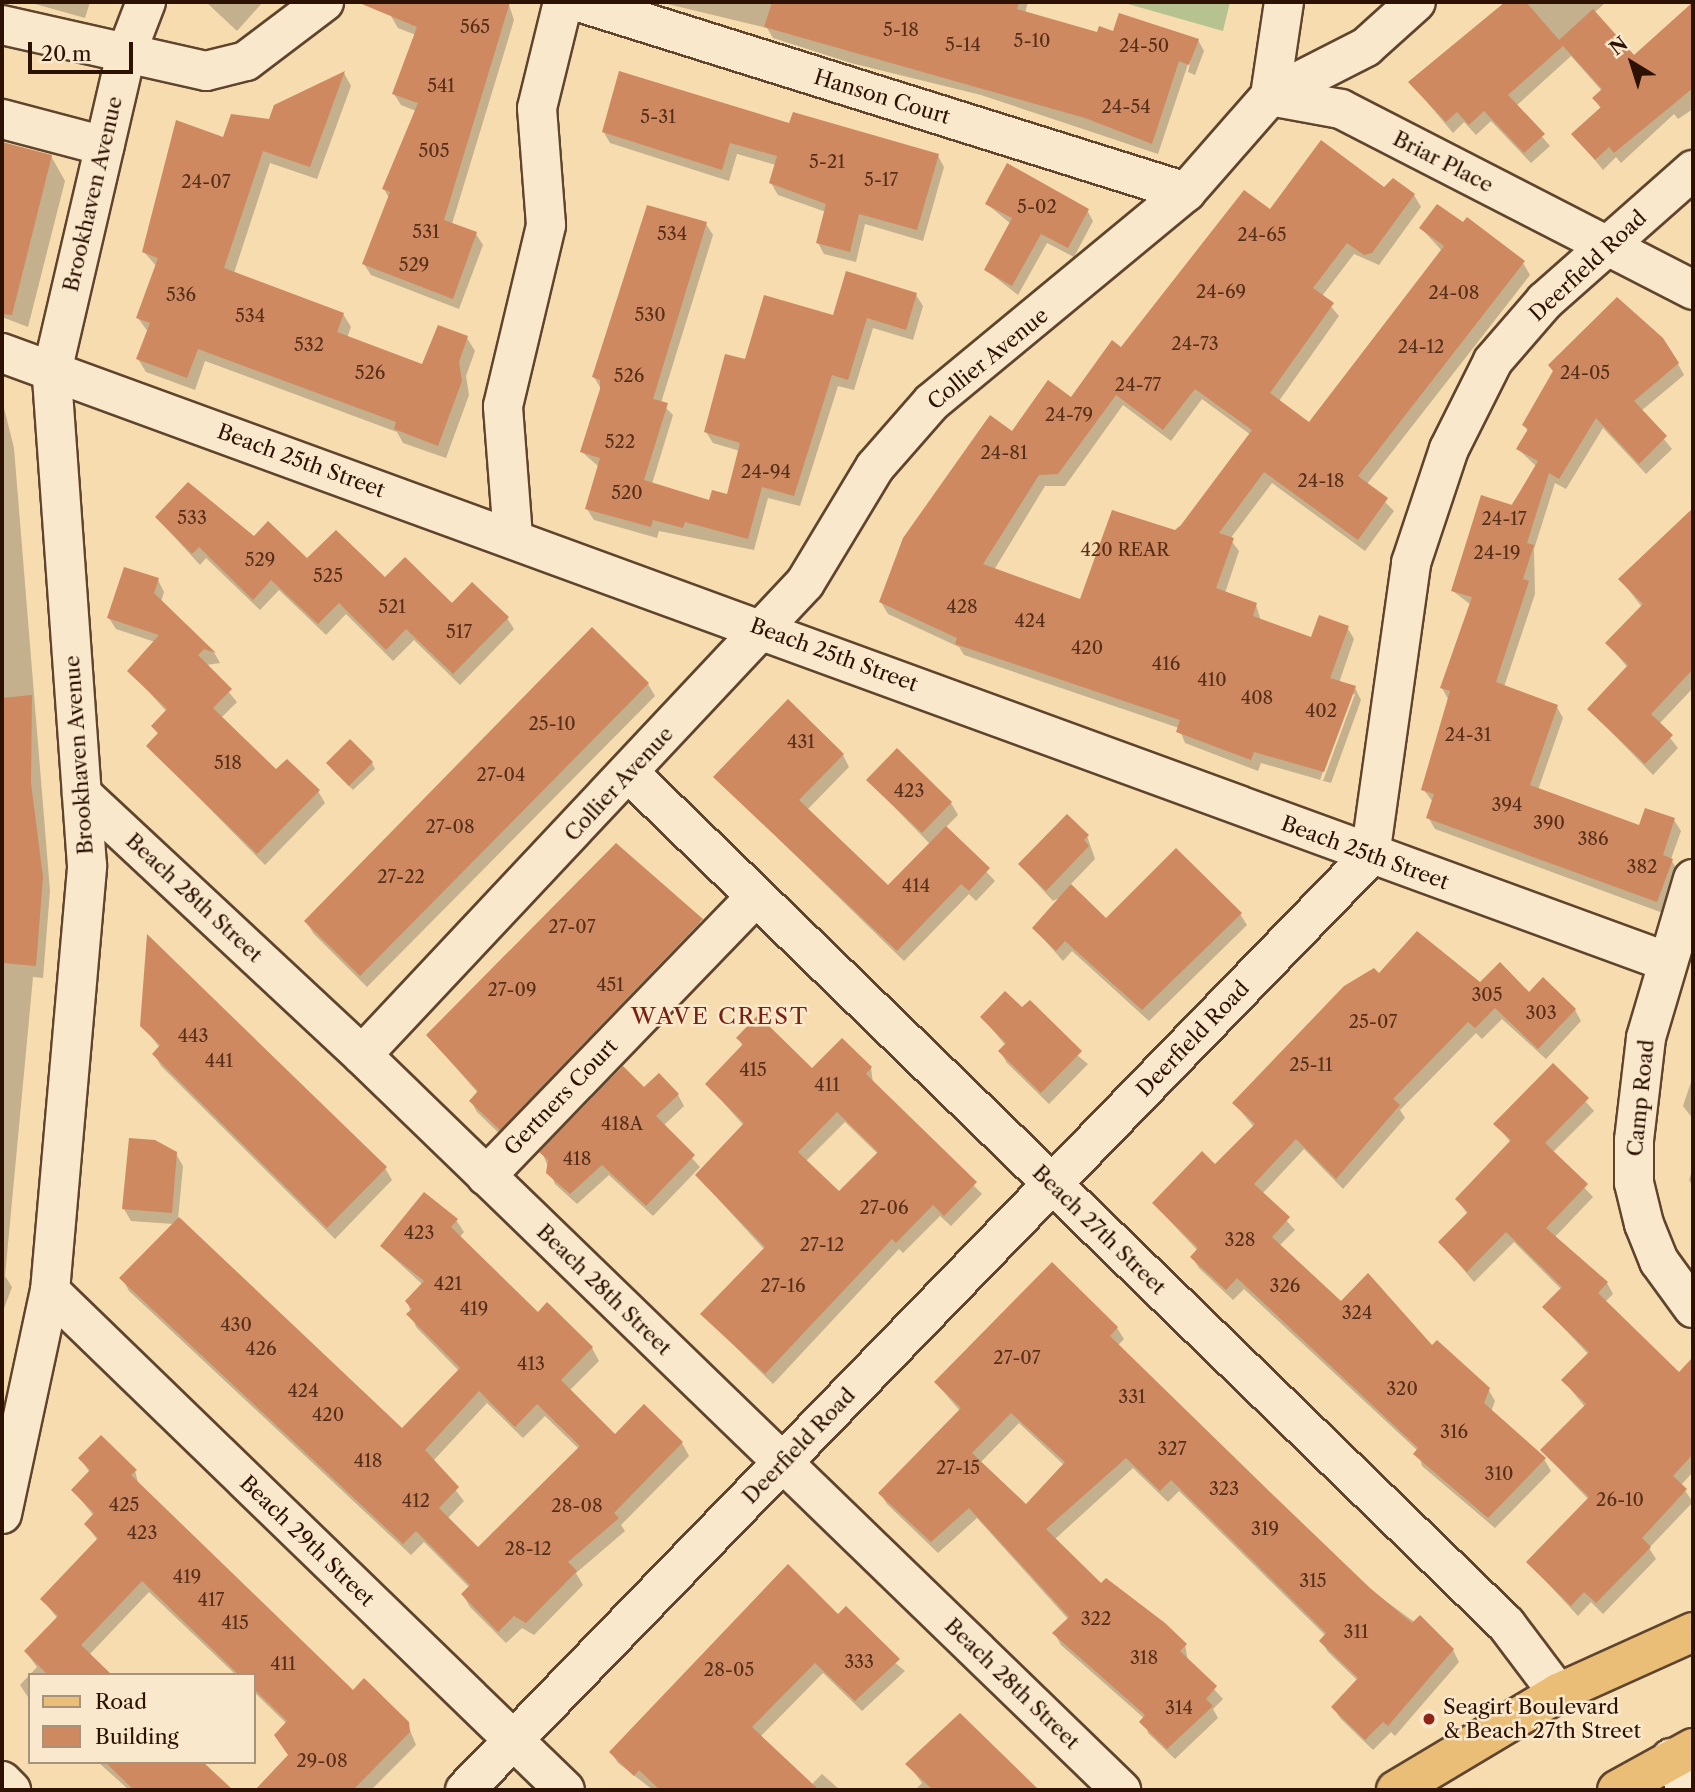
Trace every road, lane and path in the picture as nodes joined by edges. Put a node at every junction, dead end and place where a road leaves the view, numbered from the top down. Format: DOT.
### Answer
graph roads {
  1 [pos="146,2"];
  2 [pos="324,2"];
  3 [pos="563,2"];
  4 [pos="579,2"];
  5 [pos="1284,2"];
  6 [pos="1416,2"];
  7 [pos="2,25"];
  8 [pos="126,54"];
  9 [pos="1270,96"];
  10 [pos="2,119"];
  11 [pos="104,146"];
  12 [pos="1693,170"];
  13 [pos="1186,192"];
  14 [pos="1608,247"];
  15 [pos="1693,290"];
  16 [pos="2,353"];
  17 [pos="51,372"];
  18 [pos="513,537"];
  19 [pos="760,627"];
  20 [pos="630,774"];
  21 [pos="82,794"];
  22 [pos="1370,856"];
  23 [pos="1693,879"];
  24 [pos="754,898"];
  25 [pos="1665,961"];
  26 [pos="362,1055"];
  27 [pos="486,1176"];
  28 [pos="1053,1185"];
  29 [pos="50,1291"];
  30 [pos="1693,1308"];
  31 [pos="783,1463"];
  32 [pos="2,1514"];
  33 [pos="1692,1630"];
  34 [pos="1558,1693"];
  35 [pos="514,1741"];
  36 [pos="1684,1766"];
  37 [pos="2,1782"];
  38 [pos="11,1790"];
  39 [pos="465,1790"];
  40 [pos="565,1790"];
  41 [pos="1121,1790"];
  42 [pos="1396,1790"];
  43 [pos="1617,1790"];
  1 -- 8 [label="street, Brookhaven Avenue"];
  2 -- 8 [label="street"];
  3 -- 18 [label="street"];
  4 -- 13 [label="street, Hanson Court"];
  5 -- 9 [label="street"];
  6 -- 9 [label="street, Collier Avenue"];
  7 -- 8 [label="street"];
  8 -- 11 [label="street, Brookhaven Avenue"];
  9 -- 13 [label="street, Collier Avenue"];
  9 -- 14 [label="street, Briar Place"];
  10 -- 11 [label="street"];
  11 -- 17 [label="street, Brookhaven Avenue"];
  12 -- 14 [label="street, Deerfield Road"];
  13 -- 19 [label="street, Collier Avenue"];
  14 -- 15 [label="street, Briar Place"];
  14 -- 22 [label="street, Deerfield Road"];
  16 -- 17 [label="street, Beach 25th Street"];
  17 -- 18 [label="street, Beach 25th Street"];
  17 -- 21 [label="street, Brookhaven Avenue"];
  18 -- 19 [label="street, Beach 25th Street"];
  19 -- 20 [label="street, Collier Avenue"];
  19 -- 22 [label="street, Beach 25th Street"];
  20 -- 24 [label="street, Beach 27th Street"];
  20 -- 26 [label="street, Collier Avenue"];
  21 -- 26 [label="street, Beach 28th Street"];
  21 -- 29 [label="street, Brookhaven Avenue"];
  22 -- 25 [label="street, Beach 25th Street"];
  22 -- 28 [label="street, Deerfield Road"];
  23 -- 25 [label="street, Camp Road"];
  24 -- 27 [label="street, Gertners Court"];
  24 -- 28 [label="street, Beach 27th Street"];
  25 -- 30 [label="street, Camp Road"];
  26 -- 27 [label="street, Beach 28th Street"];
  27 -- 31 [label="street, Beach 28th Street"];
  28 -- 31 [label="street, Deerfield Road"];
  28 -- 34 [label="street, Beach 27th Street"];
  29 -- 32 [label="street, Brookhaven Avenue"];
  29 -- 35 [label="street, Beach 29th Street"];
  31 -- 35 [label="street, Deerfield Road"];
  31 -- 41 [label="street, Beach 28th Street"];
  33 -- 34 [label="main road"];
  34 -- 42 [label="main road"];
  35 -- 39 [label="street, Deerfield Road"];
  35 -- 40 [label="street, Beach 29th Street"];
  36 -- 43 [label="main road"];
  37 -- 38 [label="street"];
}
